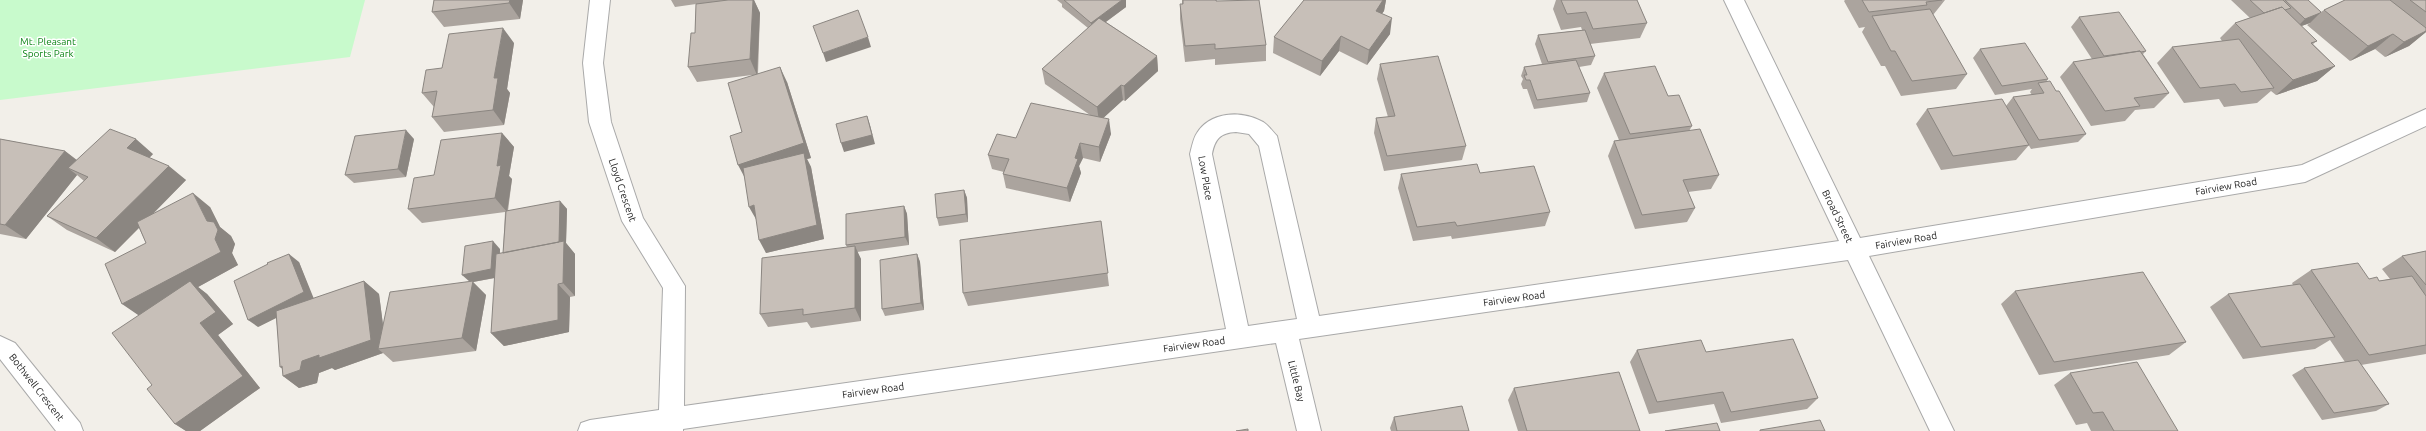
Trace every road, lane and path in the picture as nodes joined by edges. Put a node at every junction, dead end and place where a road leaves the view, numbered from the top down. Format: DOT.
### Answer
graph roads {
  1 [pos="600,0"];
  2 [pos="1734,0"];
  3 [pos="2426,117"];
  4 [pos="1854,249"];
  5 [pos="1310,327"];
  6 [pos="1284,331"];
  7 [pos="1239,337"];
  8 [pos="0,347"];
  9 [pos="672,425"];
  10 [pos="71,431"];
  11 [pos="590,431"];
  12 [pos="1309,431"];
  13 [pos="1942,431"];
  1 -- 9 [label="street, Lloyd Crescent"];
  2 -- 4 [label="street, Broad Street"];
  3 -- 4 [label="street, Fairview Road"];
  4 -- 5 [label="street, Fairview Road"];
  4 -- 13 [label="street, Broad Street"];
  5 -- 6 [label="street, Fairview Road"];
  5 -- 7 [label="street, Low Place"];
  6 -- 7 [label="street, Fairview Road"];
  6 -- 12 [label="street, Little Bay"];
  7 -- 9 [label="street, Fairview Road"];
  8 -- 10 [label="street, Bothwell Crescent"];
  9 -- 11 [label="street, Fairview Road"];
}
